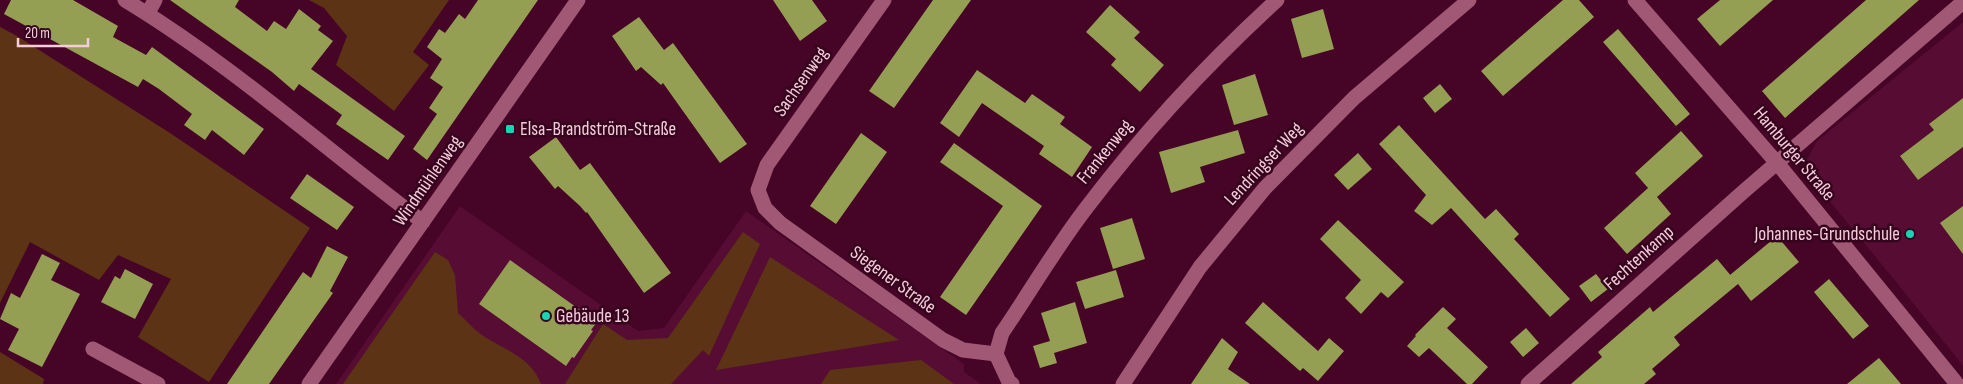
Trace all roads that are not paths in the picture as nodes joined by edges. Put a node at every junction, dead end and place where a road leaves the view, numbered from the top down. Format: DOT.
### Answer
graph roads {
  1 [pos="126,0"];
  2 [pos="578,0"];
  3 [pos="884,0"];
  4 [pos="1276,0"];
  5 [pos="1469,0"];
  6 [pos="1635,0"];
  7 [pos="1963,2"];
  8 [pos="151,7"];
  9 [pos="1778,164"];
  10 [pos="758,190"];
  11 [pos="423,222"];
  12 [pos="93,349"];
  13 [pos="996,354"];
  14 [pos="158,384"];
  15 [pos="309,384"];
  16 [pos="1012,384"];
  17 [pos="1123,384"];
  18 [pos="1528,384"];
  19 [pos="1956,384"];
  1 -- 8 [label="street"];
  2 -- 11 [label="street, Windmühlenweg"];
  3 -- 10 [label="street, Sachsenweg"];
  4 -- 13 [label="street, Frankenweg"];
  5 -- 17 [label="street, Lendringser Weg"];
  6 -- 9 [label="street, Hamburger Straße"];
  7 -- 9 [label="street, Fechtenkamp"];
  8 -- 11 [label="street"];
  9 -- 18 [label="street, Fechtenkamp"];
  9 -- 19 [label="street, Hamburger Straße"];
  10 -- 13 [label="street, Siegener Straße"];
  11 -- 15 [label="street, Windmühlenweg"];
  12 -- 14 [label="street"];
  13 -- 16 [label="street"];
}
